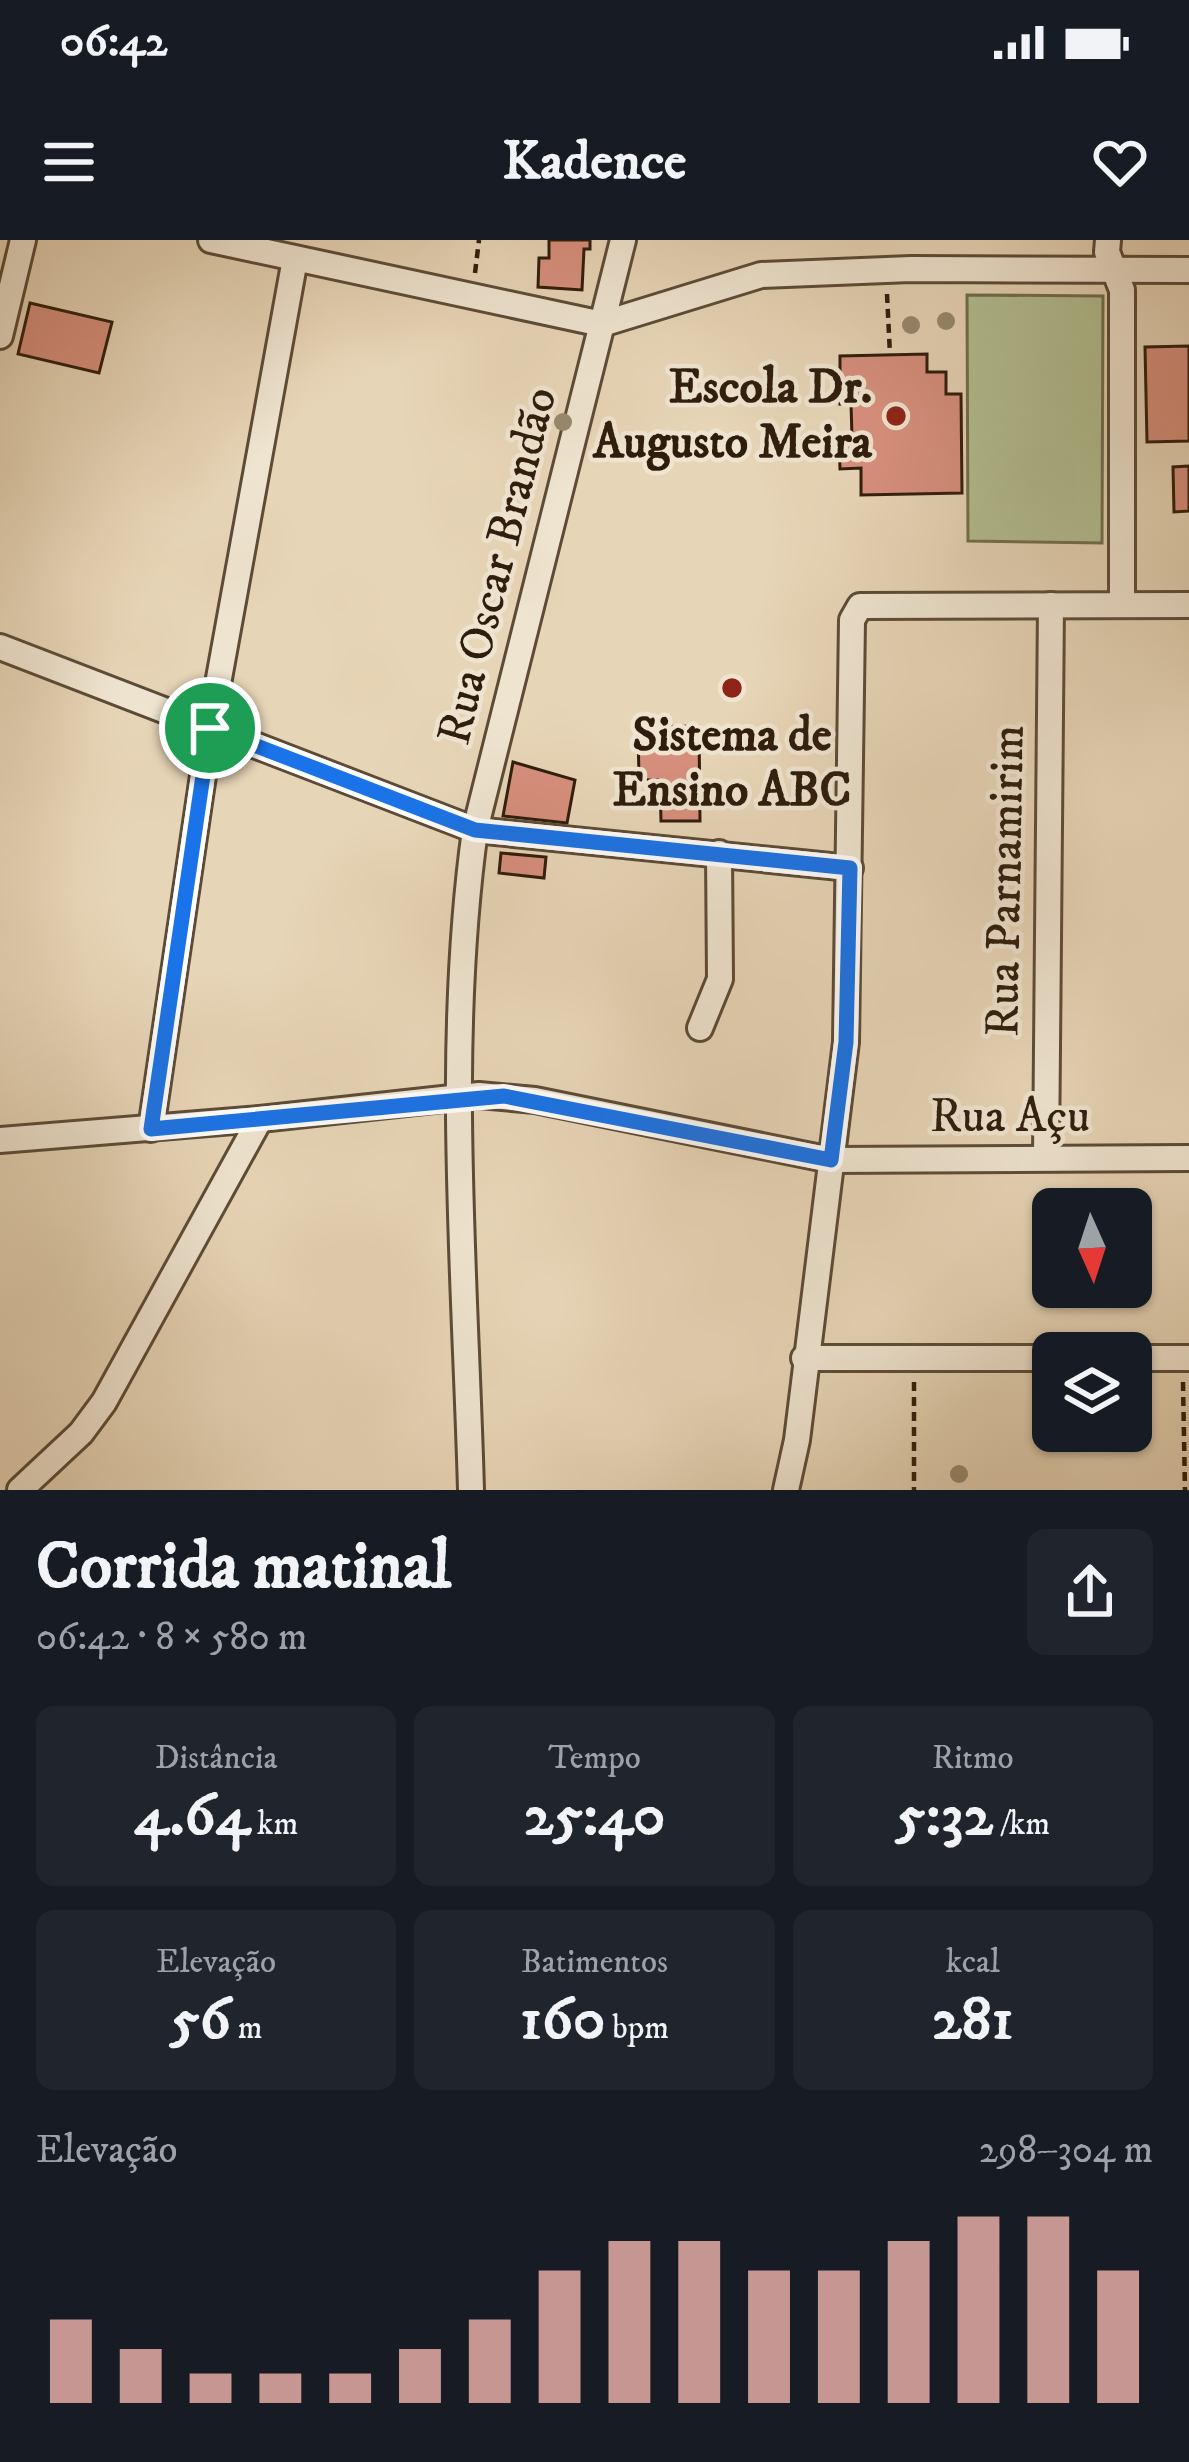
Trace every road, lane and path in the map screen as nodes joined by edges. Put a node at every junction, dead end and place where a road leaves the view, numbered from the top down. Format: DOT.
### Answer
graph roads {
  1 [pos="23,240"];
  2 [pos="212,240"];
  3 [pos="479,240"];
  4 [pos="623,240"];
  5 [pos="1108,240"];
  6 [pos="295,260"];
  7 [pos="886,270"];
  8 [pos="1116,270"];
  9 [pos="1189,270"];
  10 [pos="473,296"];
  11 [pos="602,324"];
  12 [pos="0,336"];
  13 [pos="890,355"];
  14 [pos="1051,605"];
  15 [pos="1122,605"];
  16 [pos="1189,605"];
  17 [pos="0,647"];
  18 [pos="210,728"];
  19 [pos="475,830"];
  20 [pos="719,853"];
  21 [pos="850,868"];
  22 [pos="700,1028"];
  23 [pos="462,1096"];
  24 [pos="260,1119"];
  25 [pos="151,1129"];
  26 [pos="0,1140"];
  27 [pos="1189,1158"];
  28 [pos="1046,1159"];
  29 [pos="831,1160"];
  30 [pos="804,1358"];
  31 [pos="914,1358"];
  32 [pos="1032,1358"];
  33 [pos="1152,1358"];
  34 [pos="1186,1358"];
  35 [pos="797,1440"];
  36 [pos="20,1490"];
  37 [pos="471,1490"];
  38 [pos="786,1490"];
  39 [pos="804,1490"];
  40 [pos="914,1490"];
  41 [pos="1185,1490"];
  1 -- 12 [label="street"];
  2 -- 6 [label="street"];
  3 -- 10 [label="path"];
  4 -- 11 [label="street, Rua Oscar Brandão"];
  5 -- 8 [label="street"];
  6 -- 10 [label="street"];
  6 -- 18 [label="street"];
  7 -- 8 [label="street"];
  7 -- 11 [label="street"];
  7 -- 13 [label="path"];
  8 -- 9 [label="street"];
  8 -- 15 [label="street"];
  10 -- 11 [label="street"];
  11 -- 19 [label="street, Rua Oscar Brandão"];
  14 -- 15 [label="street"];
  14 -- 21 [label="street"];
  14 -- 28 [label="street, Rua Parnamirim"];
  15 -- 16 [label="street"];
  17 -- 18 [label="street"];
  18 -- 19 [label="street"];
  18 -- 25 [label="street"];
  19 -- 20 [label="street"];
  19 -- 23 [label="street, Rua Oscar Brandão"];
  20 -- 21 [label="street"];
  20 -- 22 [label="street"];
  21 -- 29 [label="street"];
  23 -- 24 [label="street, Rua Açu"];
  23 -- 29 [label="street, Rua Açu"];
  23 -- 37 [label="street, Rua Oscar Brandão"];
  24 -- 25 [label="street, Rua Açu"];
  24 -- 36 [label="street"];
  25 -- 26 [label="street, Rua Açu"];
  27 -- 28 [label="street, Rua Açu"];
  28 -- 29 [label="street, Rua Açu"];
  29 -- 30 [label="street"];
  30 -- 31 [label="street"];
  30 -- 35 [label="street"];
  31 -- 32 [label="street"];
  31 -- 40 [label="path"];
  33 -- 34 [label="street"];
  34 -- 41 [label="path"];
  35 -- 38 [label="street"];
  35 -- 39 [label="street"];
}
